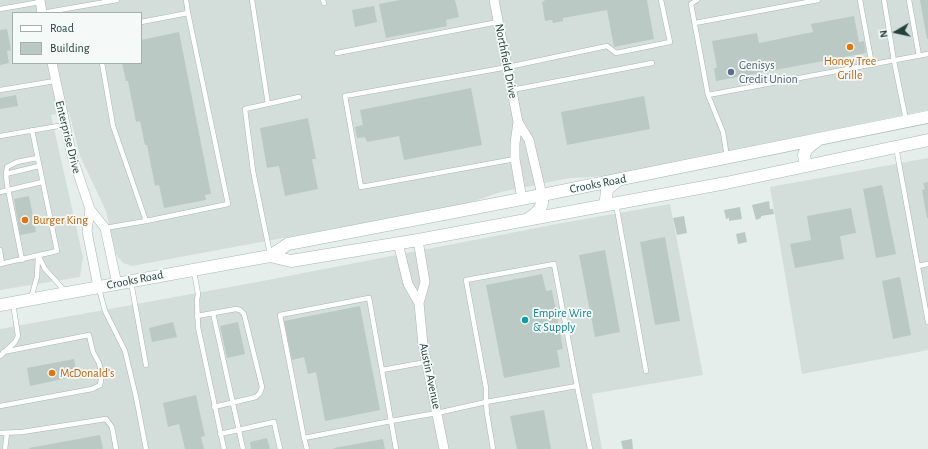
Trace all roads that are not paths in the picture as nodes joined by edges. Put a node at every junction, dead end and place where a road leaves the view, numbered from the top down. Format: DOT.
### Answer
graph roads {
  1 [pos="117,0"];
  2 [pos="186,0"];
  3 [pos="252,0"];
  4 [pos="494,0"];
  5 [pos="661,0"];
  6 [pos="696,0"];
  7 [pos="818,0"];
  8 [pos="860,0"];
  9 [pos="884,0"];
  10 [pos="909,0"];
  11 [pos="40,1"];
  12 [pos="0,8"];
  13 [pos="42,12"];
  14 [pos="48,12"];
  15 [pos="188,13"];
  16 [pos="142,22"];
  17 [pos="498,22"];
  18 [pos="695,23"];
  19 [pos="337,53"];
  20 [pos="928,54"];
  21 [pos="919,56"];
  22 [pos="894,61"];
  23 [pos="52,64"];
  24 [pos="102,64"];
  25 [pos="652,64"];
  26 [pos="872,65"];
  27 [pos="508,67"];
  28 [pos="55,81"];
  29 [pos="0,90"];
  30 [pos="512,90"];
  31 [pos="708,95"];
  32 [pos="299,97"];
  33 [pos="268,104"];
  34 [pos="928,117"];
  35 [pos="518,122"];
  36 [pos="907,122"];
  37 [pos="64,125"];
  38 [pos="32,130"];
  39 [pos="0,136"];
  40 [pos="819,140"];
  41 [pos="928,140"];
  42 [pos="896,147"];
  43 [pos="37,158"];
  44 [pos="728,158"];
  45 [pos="515,159"];
  46 [pos="39,166"];
  47 [pos="807,166"];
  48 [pos="6,174"];
  49 [pos="618,180"];
  50 [pos="42,182"];
  51 [pos="8,191"];
  52 [pos="0,192"];
  53 [pos="542,195"];
  54 [pos="522,199"];
  55 [pos="612,204"];
  56 [pos="90,209"];
  57 [pos="417,219"];
  58 [pos="146,221"];
  59 [pos="525,221"];
  60 [pos="105,228"];
  61 [pos="418,240"];
  62 [pos="398,243"];
  63 [pos="0,250"];
  64 [pos="38,255"];
  65 [pos="270,256"];
  66 [pos="22,260"];
  67 [pos="1,264"];
  68 [pos="928,264"];
  69 [pos="918,266"];
  70 [pos="194,269"];
  71 [pos="131,281"];
  72 [pos="117,284"];
  73 [pos="98,287"];
  74 [pos="67,293"];
  75 [pos="31,299"];
  76 [pos="13,303"];
  77 [pos="418,303"];
  78 [pos="0,305"];
  79 [pos="213,313"];
  80 [pos="197,316"];
  81 [pos="928,322"];
  82 [pos="2,354"];
  83 [pos="426,362"];
  84 [pos="146,364"];
  85 [pos="382,370"];
  86 [pos="646,371"];
  87 [pos="577,386"];
  88 [pos="233,402"];
  89 [pos="486,402"];
  90 [pos="0,406"];
  91 [pos="214,407"];
  92 [pos="437,413"];
  93 [pos="391,421"];
  94 [pos="239,430"];
  95 [pos="0,433"];
  96 [pos="7,433"];
  97 [pos="220,434"];
  98 [pos="304,438"];
  99 [pos="5,449"];
  100 [pos="116,449"];
  101 [pos="146,449"];
  102 [pos="224,449"];
  103 [pos="243,449"];
  104 [pos="280,449"];
  105 [pos="307,449"];
  106 [pos="396,449"];
  107 [pos="444,449"];
  108 [pos="493,449"];
  109 [pos="590,449"];
  1 -- 14 [label="lane"];
  2 -- 15 [label="lane"];
  3 -- 33 [label="lane"];
  4 -- 17 [label="street, Northfield Drive"];
  5 -- 27 [label="lane"];
  6 -- 18 [label="lane"];
  7 -- 18 [label="lane"];
  8 -- 26 [label="lane"];
  9 -- 22 [label="lane"];
  10 -- 21 [label="lane"];
  11 -- 12 [label="lane"];
  11 -- 13 [label="street"];
  15 -- 16 [label="lane"];
  15 -- 58 [label="lane"];
  17 -- 19 [label="lane"];
  17 -- 27 [label="street, Northfield Drive"];
  18 -- 31 [label="lane"];
  20 -- 21 [label="lane"];
  21 -- 22 [label="lane"];
  22 -- 26 [label="lane"];
  22 -- 36 [label="lane"];
  23 -- 28 [label="street, Enterprise Drive"];
  24 -- 58 [label="lane"];
  25 -- 30 [label="lane"];
  26 -- 31 [label="lane"];
  27 -- 30 [label="street, Northfield Drive"];
  27 -- 45 [label="lane"];
  28 -- 29 [label="lane"];
  28 -- 37 [label="street, Enterprise Drive"];
  30 -- 35 [label="street, Northfield Drive"];
  31 -- 44 [label="lane"];
  32 -- 33 [label="lane"];
  33 -- 65 [label="lane"];
  34 -- 36 [label="main road, Crooks Road"];
  35 -- 45 [label="street, Northfield Drive"];
  35 -- 53 [label="street, Northfield Drive"];
  36 -- 40 [label="main road, Crooks Road"];
  37 -- 38 [label="lane"];
  37 -- 56 [label="street, Enterprise Drive"];
  38 -- 39 [label="lane"];
  38 -- 43 [label="lane"];
  40 -- 44 [label="main road, Crooks Road"];
  40 -- 47 [label="main road"];
  41 -- 42 [label="main road, Crooks Road"];
  42 -- 47 [label="main road, Crooks Road"];
  42 -- 69 [label="lane"];
  43 -- 46 [label="lane"];
  43 -- 48 [label="lane"];
  44 -- 49 [label="main road, Crooks Road"];
  45 -- 54 [label="street, Northfield Drive"];
  46 -- 48 [label="lane"];
  46 -- 50 [label="lane"];
  47 -- 55 [label="main road, Crooks Road"];
  48 -- 51 [label="lane"];
  49 -- 53 [label="main road, Crooks Road"];
  49 -- 55 [label="main road"];
  50 -- 51 [label="lane"];
  50 -- 64 [label="lane"];
  51 -- 52 [label="lane"];
  51 -- 66 [label="lane"];
  53 -- 54 [label="main road, Crooks Road"];
  53 -- 59 [label="main road"];
  54 -- 57 [label="main road, Crooks Road"];
  55 -- 59 [label="main road, Crooks Road"];
  55 -- 86 [label="lane"];
  56 -- 60 [label="street, Enterprise Drive"];
  56 -- 73 [label="street, Enterprise Drive"];
  57 -- 62 [label="main road"];
  57 -- 65 [label="main road, Crooks Road"];
  58 -- 60 [label="lane"];
  59 -- 61 [label="main road, Crooks Road"];
  60 -- 72 [label="street, Enterprise Drive"];
  61 -- 62 [label="main road, Crooks Road"];
  61 -- 77 [label="street, Austin Avenue"];
  62 -- 65 [label="main road, Crooks Road"];
  62 -- 77 [label="street, Austin Avenue"];
  63 -- 67 [label="lane"];
  64 -- 66 [label="lane"];
  64 -- 74 [label="lane"];
  64 -- 75 [label="lane"];
  65 -- 70 [label="main road, Crooks Road"];
  66 -- 67 [label="lane"];
  68 -- 69 [label="lane"];
  69 -- 81 [label="lane"];
  70 -- 71 [label="main road, Crooks Road"];
  70 -- 80 [label="lane"];
  71 -- 72 [label="main road, Crooks Road"];
  71 -- 84 [label="lane"];
  72 -- 73 [label="main road, Crooks Road"];
  73 -- 74 [label="main road, Crooks Road"];
  73 -- 101 [label="lane"];
  74 -- 75 [label="main road, Crooks Road"];
  75 -- 76 [label="main road, Crooks Road"];
  76 -- 78 [label="main road, Crooks Road"];
  76 -- 82 [label="lane"];
  77 -- 83 [label="street, Austin Avenue"];
  79 -- 80 [label="lane"];
  79 -- 88 [label="lane"];
  79 -- 88 [label="lane"];
  80 -- 91 [label="lane"];
  82 -- 90 [label="lane"];
  83 -- 85 [label="lane"];
  83 -- 92 [label="street, Austin Avenue"];
  85 -- 93 [label="lane"];
  85 -- 98 [label="lane"];
  87 -- 89 [label="lane"];
  87 -- 89 [label="lane"];
  87 -- 109 [label="lane"];
  88 -- 91 [label="lane"];
  88 -- 94 [label="lane"];
  89 -- 92 [label="lane"];
  89 -- 108 [label="lane"];
  91 -- 97 [label="lane"];
  92 -- 93 [label="lane"];
  92 -- 107 [label="street, Austin Avenue"];
  93 -- 98 [label="lane"];
  93 -- 106 [label="lane"];
  94 -- 97 [label="lane"];
  94 -- 103 [label="lane"];
  94 -- 104 [label="lane"];
  95 -- 96 [label="lane"];
  96 -- 99 [label="lane"];
  96 -- 100 [label="lane"];
  97 -- 102 [label="lane"];
  98 -- 105 [label="lane"];
}
